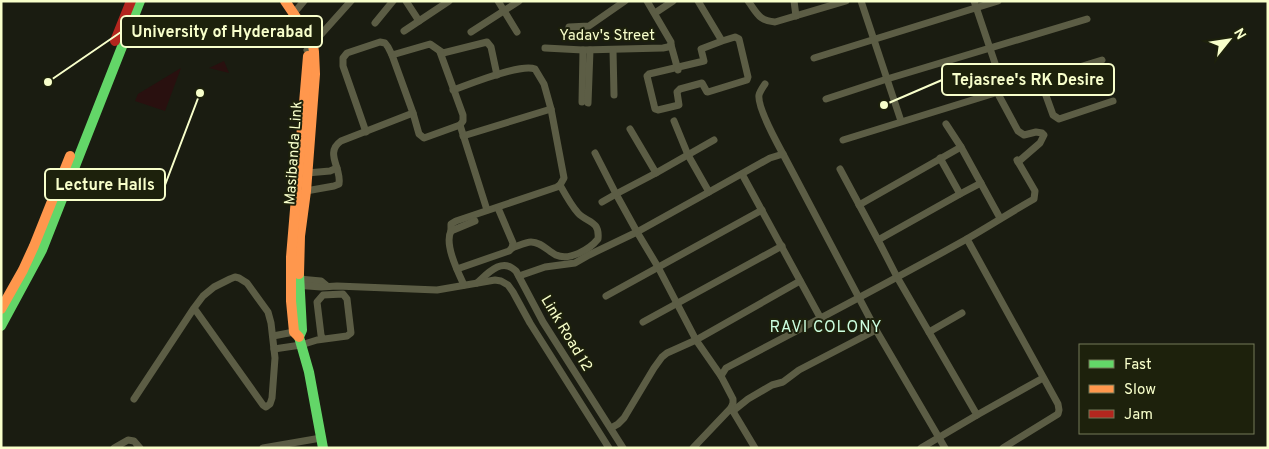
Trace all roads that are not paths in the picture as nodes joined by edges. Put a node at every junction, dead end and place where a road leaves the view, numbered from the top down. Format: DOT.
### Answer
graph roads {
  1 [pos="131,1"];
  2 [pos="140,1"];
  3 [pos="277,1"];
  4 [pos="285,1"];
  5 [pos="304,1"];
  6 [pos="351,1"];
  7 [pos="393,1"];
  8 [pos="406,1"];
  9 [pos="449,1"];
  10 [pos="498,1"];
  11 [pos="519,1"];
  12 [pos="625,1"];
  13 [pos="648,1"];
  14 [pos="673,1"];
  15 [pos="698,1"];
  16 [pos="794,1"];
  17 [pos="846,1"];
  18 [pos="861,1"];
  19 [pos="998,1"];
  20 [pos="751,3"];
  21 [pos="837,3"];
  22 [pos="975,5"];
  23 [pos="504,10"];
  24 [pos="294,13"];
  25 [pos="655,13"];
  26 [pos="796,16"];
  27 [pos="1087,19"];
  28 [pos="419,21"];
  29 [pos="375,23"];
  30 [pos="569,27"];
  31 [pos="404,31"];
  32 [pos="471,32"];
  33 [pos="517,32"];
  34 [pos="874,40"];
  35 [pos="722,41"];
  36 [pos="670,46"];
  37 [pos="310,48"];
  38 [pos="545,48"];
  39 [pos="990,48"];
  40 [pos="586,50"];
  41 [pos="613,50"];
  42 [pos="440,52"];
  43 [pos="392,55"];
  44 [pos="814,58"];
  45 [pos="1102,60"];
  46 [pos="678,69"];
  47 [pos="497,75"];
  48 [pos="1040,79"];
  49 [pos="887,80"];
  50 [pos="310,82"];
  51 [pos="764,84"];
  52 [pos="453,90"];
  53 [pos="1001,91"];
  54 [pos="614,95"];
  55 [pos="826,99"];
  56 [pos="1113,101"];
  57 [pos="585,102"];
  58 [pos="551,109"];
  59 [pos="413,113"];
  60 [pos="674,121"];
  61 [pos="901,121"];
  62 [pos="460,124"];
  63 [pos="946,124"];
  64 [pos="630,129"];
  65 [pos="366,132"];
  66 [pos="463,136"];
  67 [pos="714,140"];
  68 [pos="843,140"];
  69 [pos="961,147"];
  70 [pos="595,154"];
  71 [pos="783,154"];
  72 [pos="688,155"];
  73 [pos="940,158"];
  74 [pos="337,168"];
  75 [pos="840,169"];
  76 [pos="307,173"];
  77 [pos="656,173"];
  78 [pos="742,174"];
  79 [pos="980,183"];
  80 [pos="560,186"];
  81 [pos="306,191"];
  82 [pos="709,192"];
  83 [pos="616,194"];
  84 [pos="960,194"];
  85 [pos="602,202"];
  86 [pos="858,205"];
  87 [pos="498,208"];
  88 [pos="487,210"];
  89 [pos="762,210"];
  90 [pos="1000,218"];
  91 [pos="476,221"];
  92 [pos="451,231"];
  93 [pos="637,232"];
  94 [pos="967,239"];
  95 [pos="878,240"];
  96 [pos="782,246"];
  97 [pos="512,248"];
  98 [pos="550,252"];
  99 [pos="561,256"];
  100 [pos="559,266"];
  101 [pos="548,267"];
  102 [pos="658,267"];
  103 [pos="457,269"];
  104 [pos="519,276"];
  105 [pos="897,277"];
  106 [pos="800,281"];
  107 [pos="296,283"];
  108 [pos="476,283"];
  109 [pos="464,285"];
  110 [pos="606,296"];
  111 [pos="859,298"];
  112 [pos="677,304"];
  113 [pos="194,308"];
  114 [pos="1,309"];
  115 [pos="962,313"];
  116 [pos="821,319"];
  117 [pos="643,322"];
  118 [pos="1,326"];
  119 [pos="876,330"];
  120 [pos="929,332"];
  121 [pos="272,336"];
  122 [pos="298,338"];
  123 [pos="323,339"];
  124 [pos="696,340"];
  125 [pos="274,349"];
  126 [pos="721,376"];
  127 [pos="1043,378"];
  128 [pos="134,399"];
  129 [pos="732,410"];
  130 [pos="977,415"];
  131 [pos="610,428"];
  132 [pos="939,437"];
  133 [pos="322,443"];
  134 [pos="114,448"];
  135 [pos="140,448"];
  136 [pos="262,448"];
  137 [pos="609,448"];
  138 [pos="623,448"];
  139 [pos="693,448"];
  140 [pos="755,448"];
  141 [pos="921,448"];
  142 [pos="945,448"];
  143 [pos="1003,448"];
  1 -- 114 [label="main road"];
  2 -- 118 [label="main road"];
  3 -- 37 [label="main road"];
  4 -- 24 [label="main road, Masibanda Link"];
  5 -- 24 [label="street"];
  6 -- 37 [label="street"];
  7 -- 29 [label="street"];
  8 -- 28 [label="street"];
  9 -- 28 [label="street"];
  10 -- 23 [label="street"];
  11 -- 23 [label="street"];
  12 -- 30 [label="street"];
  13 -- 25 [label="street"];
  14 -- 25 [label="street"];
  15 -- 35 [label="street"];
  16 -- 26 [label="street"];
  17 -- 21 [label="street"];
  18 -- 34 [label="street"];
  19 -- 22 [label="street"];
  20 -- 26 [label="street"];
  21 -- 26 [label="street"];
  22 -- 34 [label="street"];
  22 -- 39 [label="street"];
  23 -- 32 [label="street"];
  23 -- 33 [label="street"];
  24 -- 37 [label="main road, Masibanda Link"];
  25 -- 36 [label="street"];
  27 -- 39 [label="street"];
  28 -- 31 [label="street"];
  34 -- 44 [label="street"];
  34 -- 49 [label="street"];
  35 -- 46 [label="street"];
  35 -- 46 [label="street"];
  36 -- 41 [label="street, Yadav's Street"];
  36 -- 46 [label="street"];
  37 -- 50 [label="main road, Masibanda Link"];
  38 -- 40 [label="street, Yadav's Street"];
  39 -- 49 [label="street"];
  39 -- 53 [label="street"];
  40 -- 41 [label="street, Yadav's Street"];
  40 -- 57 [label="street"];
  41 -- 54 [label="street"];
  42 -- 43 [label="street"];
  42 -- 47 [label="street"];
  42 -- 52 [label="street"];
  43 -- 59 [label="street"];
  43 -- 65 [label="street"];
  45 -- 48 [label="street"];
  47 -- 52 [label="street"];
  47 -- 58 [label="street"];
  48 -- 53 [label="street"];
  48 -- 56 [label="street"];
  49 -- 55 [label="street"];
  49 -- 61 [label="street"];
  50 -- 76 [label="main road, Masibanda Link"];
  50 -- 107 [label="main road"];
  51 -- 71 [label="street"];
  52 -- 62 [label="street"];
  53 -- 61 [label="street"];
  53 -- 90 [label="street"];
  58 -- 66 [label="street"];
  58 -- 80 [label="street"];
  59 -- 62 [label="street"];
  59 -- 65 [label="street"];
  60 -- 72 [label="street"];
  61 -- 68 [label="street"];
  62 -- 66 [label="street"];
  63 -- 69 [label="street"];
  64 -- 77 [label="street"];
  65 -- 74 [label="street"];
  66 -- 88 [label="street"];
  67 -- 72 [label="street"];
  69 -- 73 [label="street"];
  69 -- 79 [label="street"];
  70 -- 83 [label="street"];
  71 -- 78 [label="street"];
  71 -- 111 [label="street"];
  72 -- 77 [label="street"];
  72 -- 82 [label="street"];
  73 -- 84 [label="street"];
  73 -- 86 [label="street"];
  74 -- 76 [label="street"];
  74 -- 81 [label="street"];
  75 -- 86 [label="street"];
  76 -- 81 [label="main road, Masibanda Link"];
  77 -- 83 [label="street"];
  78 -- 82 [label="street"];
  78 -- 89 [label="street"];
  79 -- 84 [label="street"];
  79 -- 90 [label="street"];
  80 -- 87 [label="street"];
  80 -- 99 [label="street"];
  81 -- 107 [label="main road, Masibanda Link"];
  82 -- 93 [label="street"];
  83 -- 85 [label="street"];
  83 -- 93 [label="street"];
  84 -- 95 [label="street"];
  86 -- 95 [label="street"];
  87 -- 88 [label="street"];
  87 -- 97 [label="street"];
  88 -- 92 [label="street"];
  89 -- 96 [label="street"];
  89 -- 102 [label="street"];
  90 -- 94 [label="street"];
  91 -- 92 [label="street"];
  92 -- 103 [label="street"];
  93 -- 100 [label="street"];
  93 -- 102 [label="street"];
  94 -- 105 [label="street"];
  94 -- 127 [label="street"];
  95 -- 105 [label="street"];
  96 -- 106 [label="street"];
  96 -- 112 [label="street"];
  97 -- 98 [label="street"];
  97 -- 103 [label="street"];
  98 -- 99 [label="street"];
  98 -- 101 [label="street"];
  99 -- 100 [label="street"];
  100 -- 101 [label="street"];
  101 -- 104 [label="street"];
  102 -- 110 [label="street"];
  102 -- 112 [label="street"];
  103 -- 109 [label="street"];
  104 -- 108 [label="street, Link Road 12"];
  104 -- 131 [label="street, Link Road 12"];
  105 -- 111 [label="street"];
  105 -- 120 [label="street"];
  106 -- 116 [label="street"];
  106 -- 124 [label="street"];
  107 -- 109 [label="street, Link Road 12"];
  107 -- 122 [label="main road"];
  107 -- 122 [label="main road, Masibanda Link"];
  108 -- 109 [label="street, Link Road 12"];
  108 -- 137 [label="street, Link Road 12"];
  111 -- 116 [label="street"];
  111 -- 119 [label="street"];
  112 -- 117 [label="street"];
  112 -- 124 [label="street"];
  113 -- 121 [label="street"];
  113 -- 125 [label="street"];
  113 -- 128 [label="street"];
  115 -- 120 [label="street"];
  116 -- 126 [label="street"];
  119 -- 129 [label="street"];
  119 -- 132 [label="street"];
  120 -- 130 [label="street"];
  121 -- 122 [label="street"];
  121 -- 125 [label="street"];
  122 -- 123 [label="street"];
  122 -- 125 [label="street"];
  122 -- 133 [label="main road"];
  123 -- 123 [label="street"];
  124 -- 126 [label="street"];
  124 -- 131 [label="street"];
  126 -- 129 [label="street"];
  127 -- 130 [label="street"];
  127 -- 143 [label="street"];
  129 -- 139 [label="street"];
  129 -- 140 [label="street"];
  130 -- 132 [label="street"];
  131 -- 138 [label="street, Link Road 12"];
  132 -- 141 [label="street"];
  132 -- 142 [label="street"];
  133 -- 136 [label="street"];
  134 -- 135 [label="street"];
}
